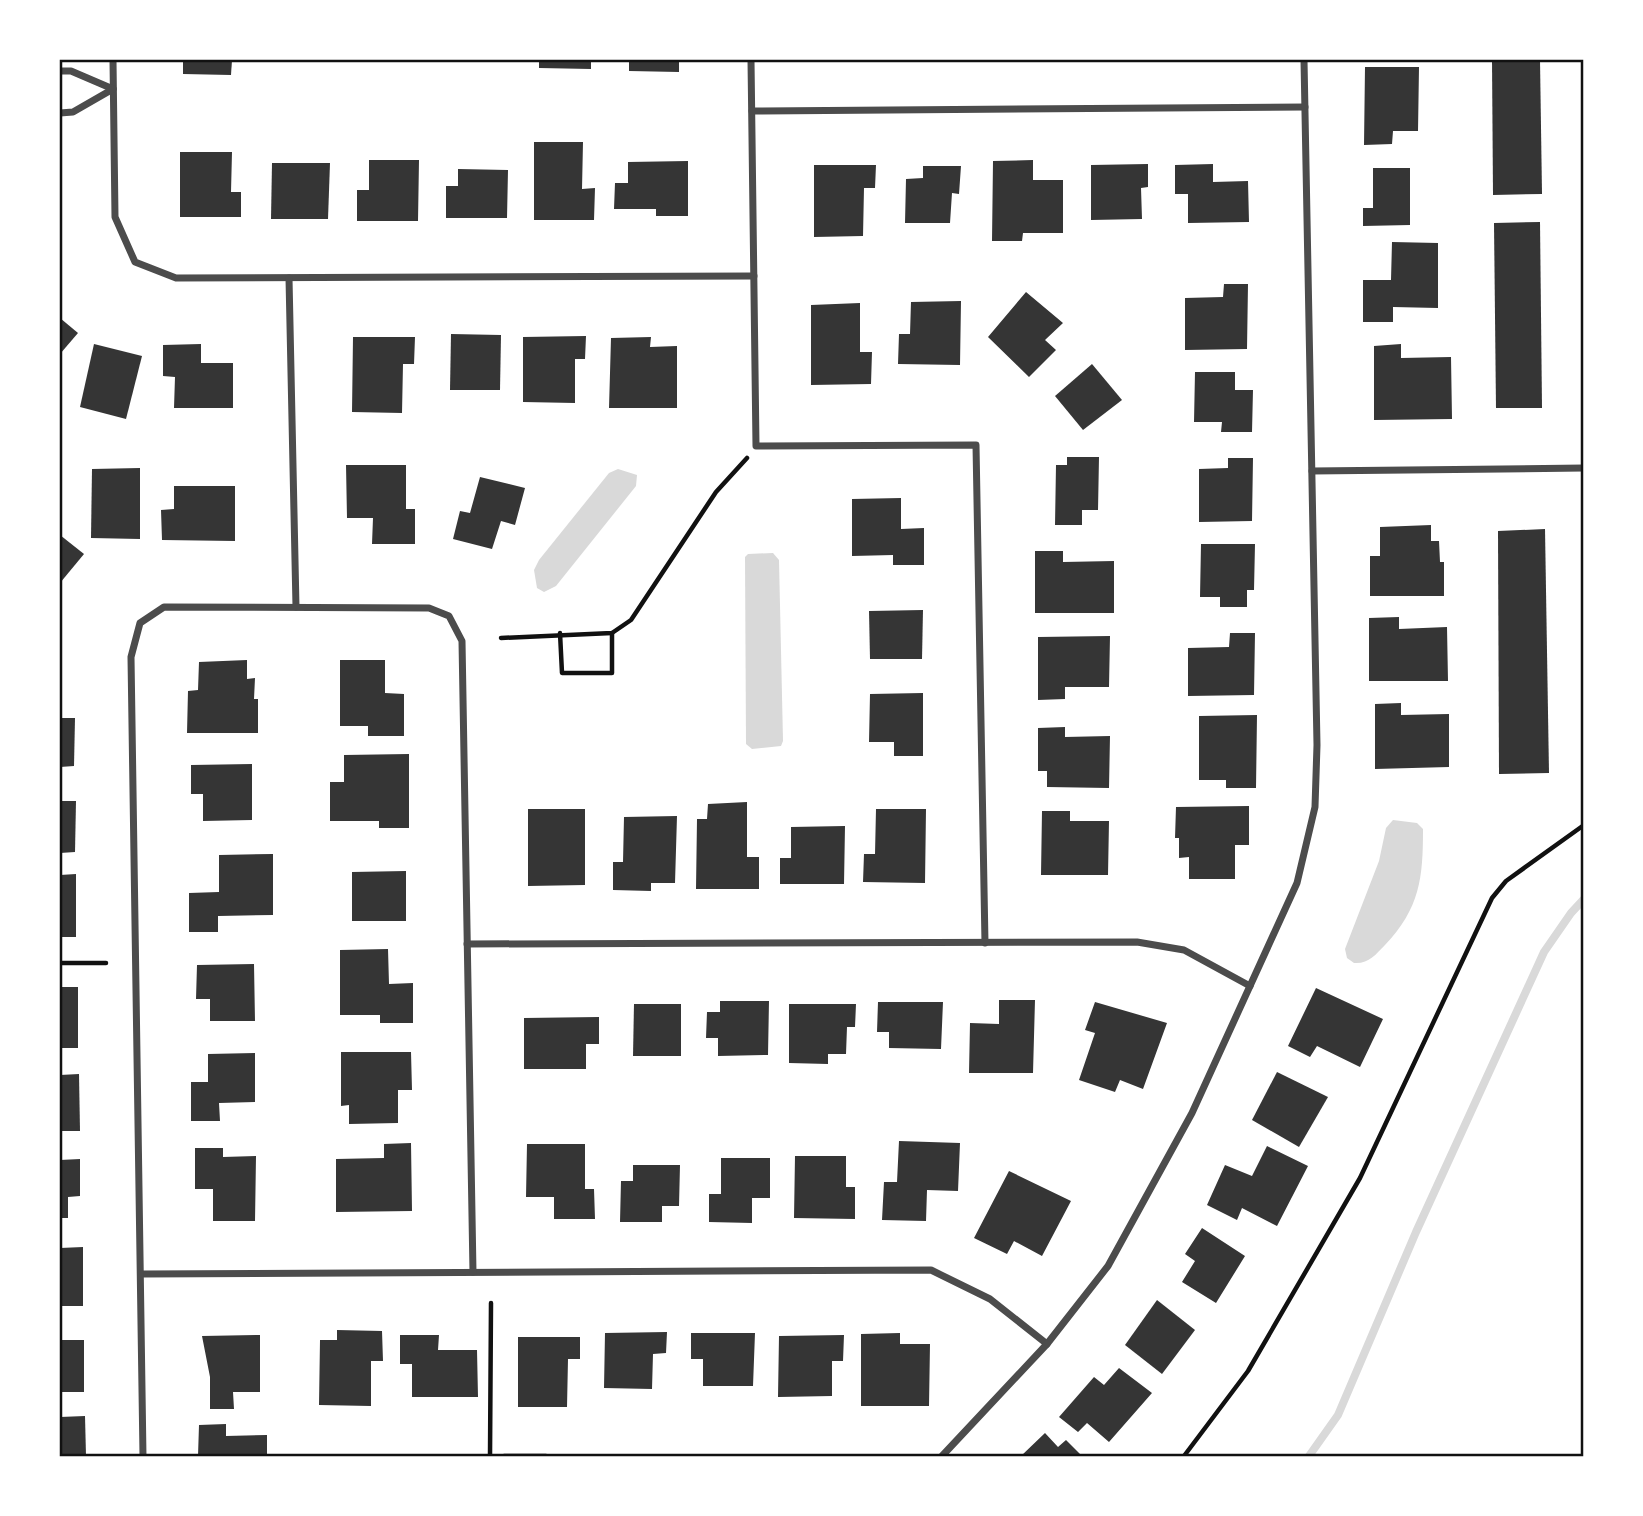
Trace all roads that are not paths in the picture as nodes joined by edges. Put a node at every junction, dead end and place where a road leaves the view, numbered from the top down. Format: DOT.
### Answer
graph roads {
  1 [pos="113,60"];
  2 [pos="751,60"];
  3 [pos="1304,60"];
  4 [pos="60,71"];
  5 [pos="113,89"];
  6 [pos="1305,107"];
  7 [pos="751,111"];
  8 [pos="60,113"];
  9 [pos="754,276"];
  10 [pos="289,278"];
  11 [pos="1584,468"];
  12 [pos="1312,471"];
  13 [pos="296,607"];
  14 [pos="985,943"];
  15 [pos="467,944"];
  16 [pos="1250,986"];
  17 [pos="473,1272"];
  18 [pos="142,1274"];
  19 [pos="1047,1344"];
  20 [pos="143,1457"];
  21 [pos="942,1457"];
  1 -- 5 [label="street"];
  2 -- 7 [label="street"];
  3 -- 6 [label="street"];
  4 -- 5 [label="street"];
  5 -- 8 [label="street"];
  5 -- 10 [label="street"];
  6 -- 7 [label="street"];
  6 -- 12 [label="street"];
  7 -- 9 [label="street"];
  9 -- 10 [label="street"];
  9 -- 14 [label="street"];
  10 -- 13 [label="street"];
  11 -- 12 [label="street"];
  12 -- 16 [label="street"];
  13 -- 15 [label="street"];
  13 -- 18 [label="street"];
  14 -- 15 [label="street"];
  14 -- 16 [label="street"];
  15 -- 17 [label="street"];
  16 -- 19 [label="street"];
  17 -- 18 [label="street"];
  17 -- 19 [label="street"];
  18 -- 20 [label="street"];
  19 -- 21 [label="street"];
}
